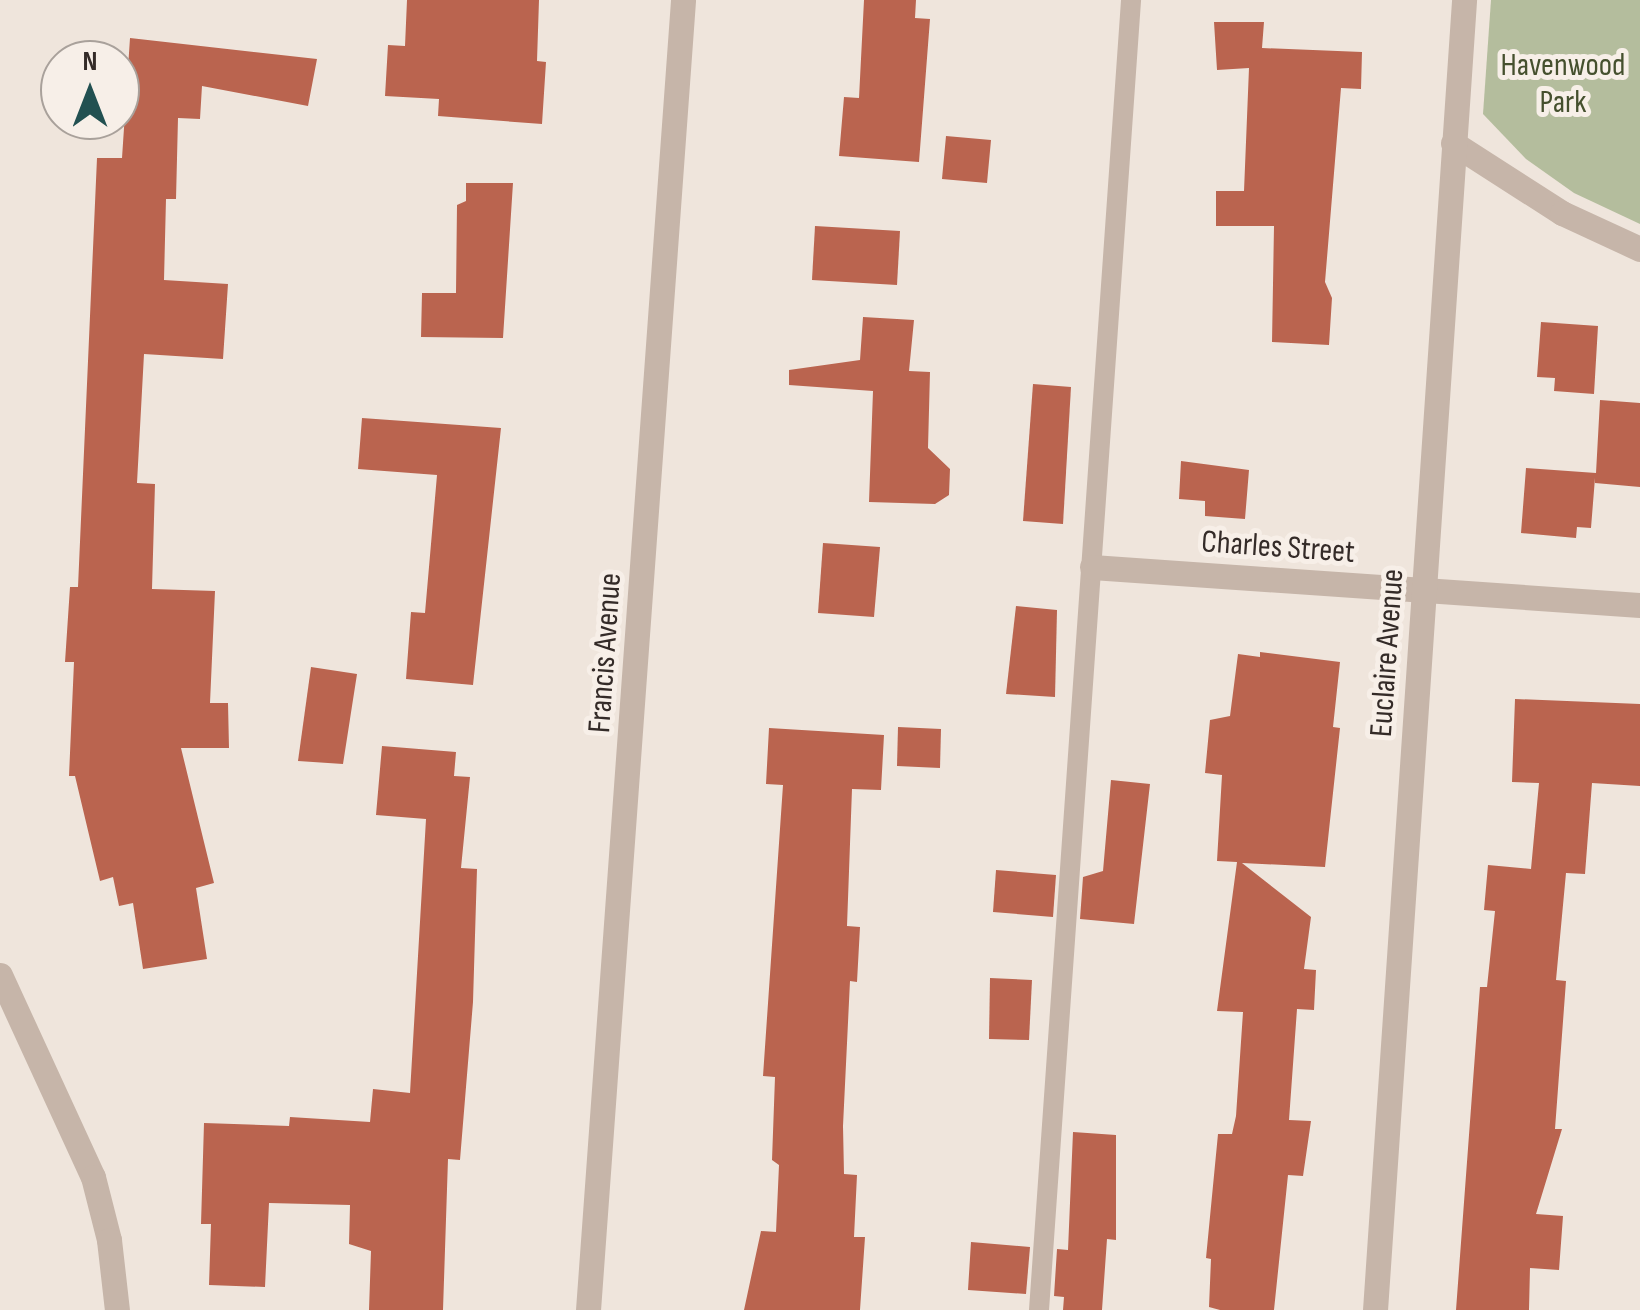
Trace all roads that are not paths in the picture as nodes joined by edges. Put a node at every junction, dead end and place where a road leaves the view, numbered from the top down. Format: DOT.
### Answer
graph roads {
  1 [pos="683,0"];
  2 [pos="1131,0"];
  3 [pos="1464,0"];
  4 [pos="1452,142"];
  5 [pos="1640,249"];
  6 [pos="1092,567"];
  7 [pos="1425,590"];
  8 [pos="1640,605"];
  9 [pos="0,975"];
  10 [pos="117,1310"];
  11 [pos="588,1310"];
  12 [pos="1039,1310"];
  13 [pos="1375,1310"];
  1 -- 11 [label="street, Francis Avenue"];
  2 -- 6 [label="lane"];
  3 -- 4 [label="street, Euclaire Avenue"];
  4 -- 5 [label="street"];
  4 -- 7 [label="street, Euclaire Avenue"];
  6 -- 7 [label="street, Charles Street"];
  6 -- 12 [label="lane"];
  7 -- 8 [label="street, Charles Street"];
  7 -- 13 [label="street, Euclaire Avenue"];
  9 -- 10 [label="street"];
}
